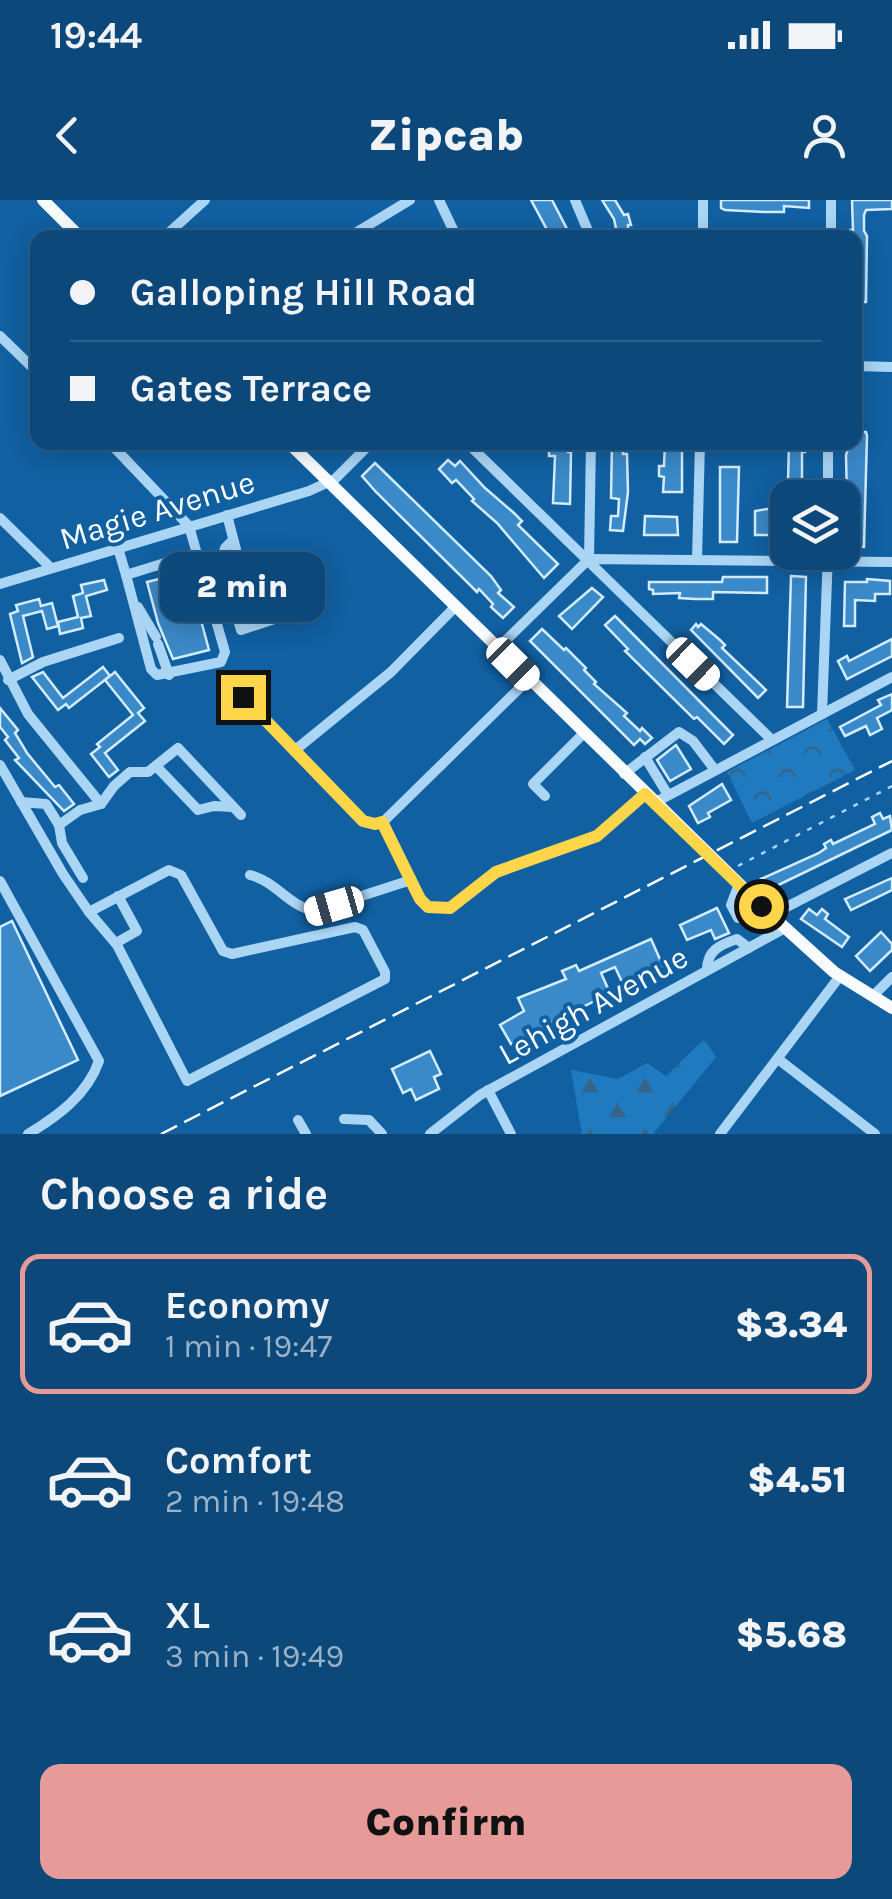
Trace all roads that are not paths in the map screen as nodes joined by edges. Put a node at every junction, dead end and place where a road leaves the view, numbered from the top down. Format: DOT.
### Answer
graph roads {
  1 [pos="42,200"];
  2 [pos="205,200"];
  3 [pos="410,200"];
  4 [pos="439,200"];
  5 [pos="575,200"];
  6 [pos="703,200"];
  7 [pos="831,200"];
  8 [pos="72,230"];
  9 [pos="172,230"];
  10 [pos="360,230"];
  11 [pos="453,230"];
  12 [pos="588,230"];
  13 [pos="703,230"];
  14 [pos="830,230"];
  15 [pos="0,336"];
  16 [pos="30,364"];
  17 [pos="862,366"];
  18 [pos="892,367"];
  19 [pos="117,450"];
  20 [pos="296,450"];
  21 [pos="363,450"];
  22 [pos="474,450"];
  23 [pos="591,450"];
  24 [pos="700,450"];
  25 [pos="828,450"];
  26 [pos="828,480"];
  27 [pos="328,482"];
  28 [pos="226,515"];
  29 [pos="0,518"];
  30 [pos="190,526"];
  31 [pos="233,540"];
  32 [pos="118,548"];
  33 [pos="197,553"];
  34 [pos="770,558"];
  35 [pos="589,560"];
  36 [pos="697,560"];
  37 [pos="860,560"];
  38 [pos="892,562"];
  39 [pos="51,568"];
  40 [pos="828,570"];
  41 [pos="126,575"];
  42 [pos="0,584"];
  43 [pos="134,602"];
  44 [pos="455,607"];
  45 [pos="119,638"];
  46 [pos="497,648"];
  47 [pos="0,660"];
  48 [pos="169,675"];
  49 [pos="892,677"];
  50 [pos="8,680"];
  51 [pos="529,680"];
  52 [pos="243,697"];
  53 [pos="822,714"];
  54 [pos="583,734"];
  55 [pos="772,740"];
  56 [pos="294,751"];
  57 [pos="646,757"];
  58 [pos="0,765"];
  59 [pos="156,766"];
  60 [pos="715,770"];
  61 [pos="624,774"];
  62 [pos="545,796"];
  63 [pos="668,796"];
  64 [pos="649,799"];
  65 [pos="21,802"];
  66 [pos="101,804"];
  67 [pos="382,822"];
  68 [pos="60,825"];
  69 [pos="892,853"];
  70 [pos="250,875"];
  71 [pos="83,878"];
  72 [pos="411,880"];
  73 [pos="0,881"];
  74 [pos="739,884"];
  75 [pos="118,896"];
  76 [pos="766,911"];
  77 [pos="89,912"];
  78 [pos="785,928"];
  79 [pos="116,943"];
  80 [pos="840,976"];
  81 [pos="892,977"];
  82 [pos="872,996"];
  83 [pos="892,1008"];
  84 [pos="778,1060"];
  85 [pos="488,1090"];
  86 [pos="344,1119"];
  87 [pos="298,1120"];
  88 [pos="28,1134"];
  89 [pos="306,1134"];
  90 [pos="382,1134"];
  91 [pos="430,1134"];
  92 [pos="511,1134"];
  93 [pos="720,1134"];
  94 [pos="876,1134"];
  1 -- 8 [label="main road"];
  2 -- 9 [label="street"];
  3 -- 10 [label="street"];
  4 -- 11 [label="street"];
  5 -- 12 [label="street"];
  6 -- 13 [label="street"];
  7 -- 14 [label="street"];
  15 -- 16 [label="street"];
  17 -- 18 [label="street"];
  19 -- 30 [label="street"];
  20 -- 27 [label="main road"];
  21 -- 27 [label="street"];
  22 -- 35 [label="street"];
  23 -- 35 [label="street"];
  24 -- 36 [label="street"];
  25 -- 26 [label="street"];
  27 -- 28 [label="street, Magie Avenue"];
  27 -- 44 [label="main road"];
  28 -- 30 [label="street, Magie Avenue"];
  28 -- 31 [label="street"];
  29 -- 39 [label="street"];
  30 -- 32 [label="street, Magie Avenue"];
  30 -- 33 [label="street"];
  31 -- 31 [label="street"];
  32 -- 39 [label="street, Magie Avenue"];
  32 -- 41 [label="street"];
  33 -- 41 [label="street"];
  33 -- 48 [label="street"];
  34 -- 36 [label="street"];
  35 -- 36 [label="street"];
  35 -- 46 [label="street"];
  35 -- 55 [label="street"];
  37 -- 38 [label="street"];
  39 -- 42 [label="street, Magie Avenue"];
  40 -- 53 [label="street"];
  41 -- 43 [label="street"];
  43 -- 48 [label="street"];
  43 -- 48 [label="street"];
  44 -- 46 [label="main road"];
  44 -- 56 [label="street"];
  45 -- 50 [label="street"];
  46 -- 51 [label="main road"];
  47 -- 50 [label="street"];
  49 -- 53 [label="street"];
  50 -- 66 [label="street"];
  51 -- 54 [label="main road"];
  51 -- 67 [label="street"];
  52 -- 56 [label="street"];
  53 -- 55 [label="street"];
  54 -- 61 [label="main road"];
  54 -- 62 [label="street"];
  55 -- 60 [label="street"];
  56 -- 67 [label="street"];
  57 -- 60 [label="street"];
  57 -- 61 [label="street"];
  57 -- 63 [label="street"];
  58 -- 65 [label="street"];
  59 -- 59 [label="street"];
  59 -- 66 [label="street"];
  60 -- 63 [label="street"];
  61 -- 64 [label="main road"];
  63 -- 64 [label="street"];
  64 -- 72 [label="street"];
  64 -- 74 [label="main road"];
  65 -- 68 [label="street"];
  65 -- 77 [label="street"];
  66 -- 68 [label="street"];
  67 -- 72 [label="street"];
  68 -- 71 [label="street"];
  69 -- 76 [label="street"];
  70 -- 72 [label="street"];
  73 -- 88 [label="street"];
  74 -- 76 [label="main road"];
  74 -- 76 [label="street"];
  75 -- 77 [label="street"];
  75 -- 79 [label="street"];
  75 -- 79 [label="street"];
  76 -- 78 [label="main road"];
  77 -- 79 [label="street"];
  78 -- 80 [label="main road"];
  78 -- 85 [label="street, Lehigh Avenue"];
  80 -- 82 [label="main road"];
  80 -- 84 [label="street"];
  81 -- 82 [label="street"];
  82 -- 83 [label="main road"];
  84 -- 93 [label="street"];
  84 -- 94 [label="street"];
  85 -- 91 [label="street, Lehigh Avenue"];
  85 -- 92 [label="street"];
  86 -- 90 [label="street"];
  87 -- 89 [label="street"];
}
